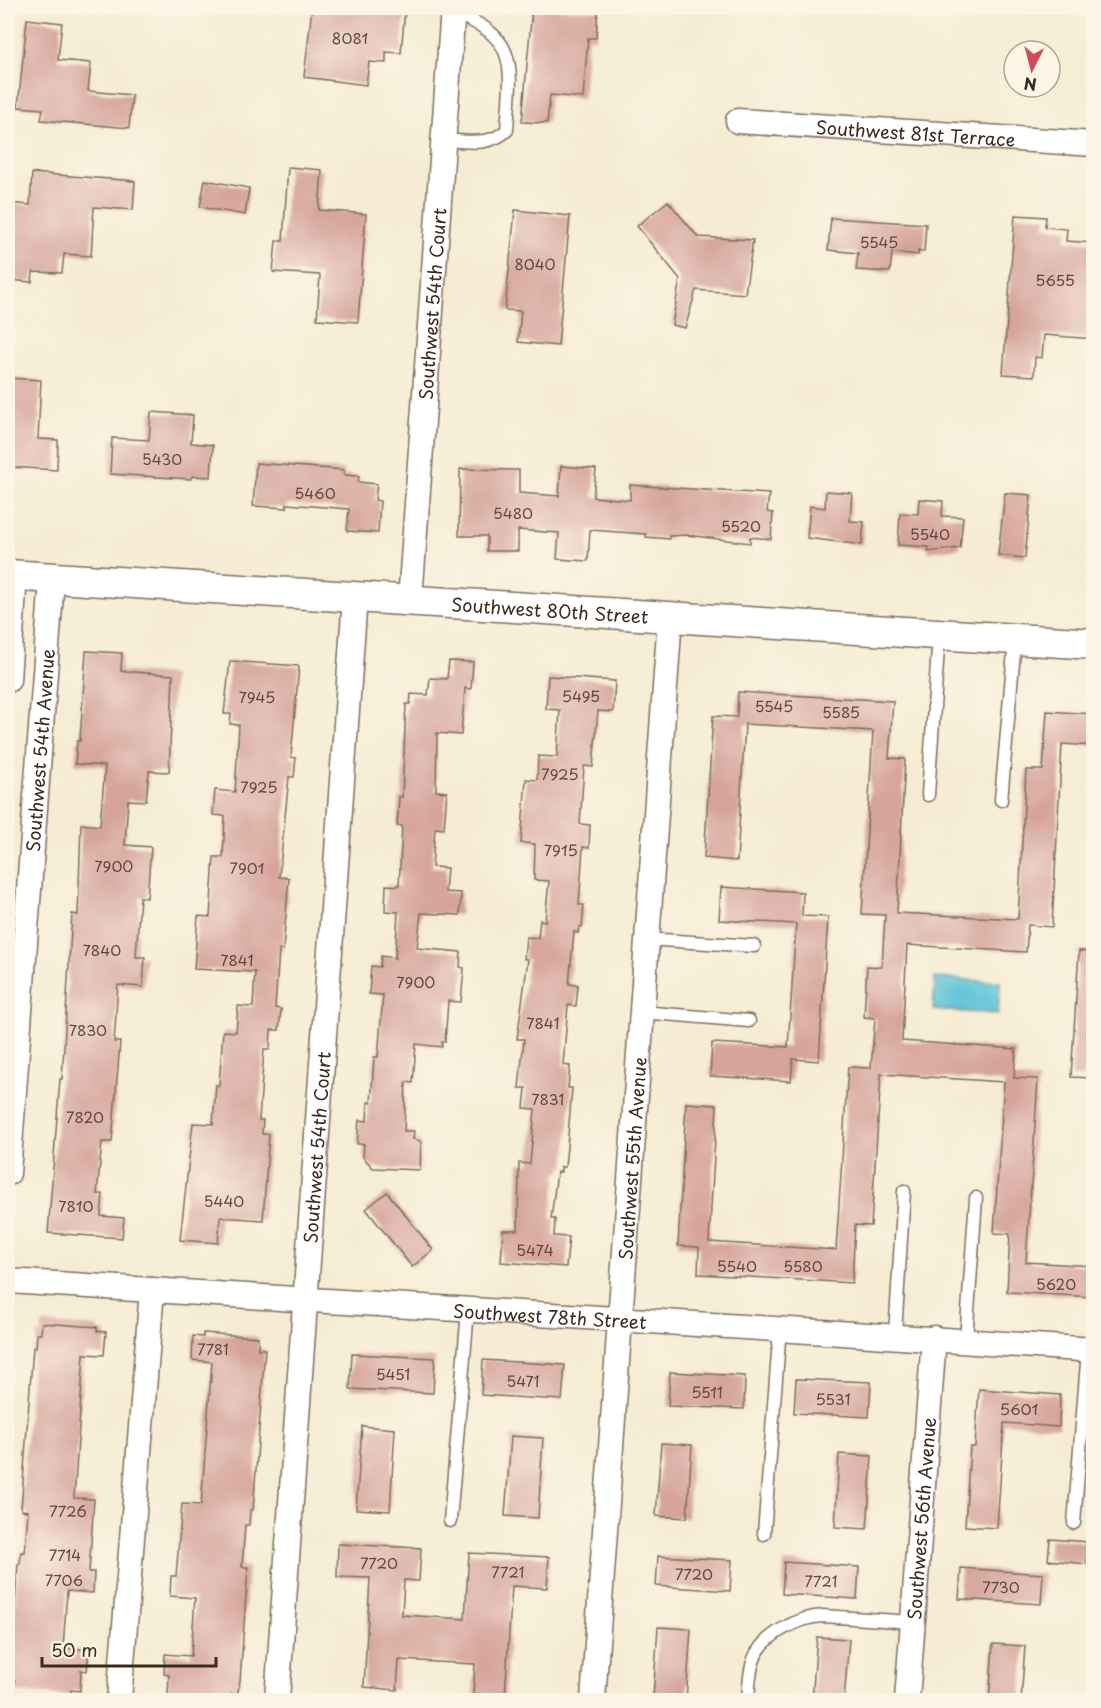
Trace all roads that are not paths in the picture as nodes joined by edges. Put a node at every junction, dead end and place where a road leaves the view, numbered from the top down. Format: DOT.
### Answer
graph roads {
  1 [pos="453,10"];
  2 [pos="738,121"];
  3 [pos="444,140"];
  4 [pos="1094,144"];
  5 [pos="11,576"];
  6 [pos="52,579"];
  7 [pos="355,597"];
  8 [pos="410,600"];
  9 [pos="670,617"];
  10 [pos="939,633"];
  11 [pos="1015,639"];
  12 [pos="1094,644"];
  13 [pos="8,680"];
  14 [pos="928,795"];
  15 [pos="1001,800"];
  16 [pos="646,939"];
  17 [pos="754,946"];
  18 [pos="641,1012"];
  19 [pos="749,1021"];
  20 [pos="8,1173"];
  21 [pos="904,1191"];
  22 [pos="976,1198"];
  23 [pos="8,1281"];
  24 [pos="152,1290"];
  25 [pos="306,1300"];
  26 [pos="468,1311"];
  27 [pos="620,1319"];
  28 [pos="780,1327"];
  29 [pos="895,1335"];
  30 [pos="934,1338"];
  31 [pos="966,1340"];
  32 [pos="1091,1350"];
  33 [pos="450,1521"];
  34 [pos="1074,1523"];
  35 [pos="764,1534"];
  36 [pos="912,1622"];
  37 [pos="119,1701"];
  38 [pos="277,1701"];
  39 [pos="593,1701"];
  40 [pos="748,1701"];
  41 [pos="907,1701"];
  1 -- 3 [label="street, Southwest 54th Court"];
  1 -- 3 [label="lane"];
  2 -- 4 [label="street, Southwest 81st Terrace"];
  3 -- 8 [label="street, Southwest 54th Court"];
  5 -- 6 [label="street, Southwest 80th Street"];
  5 -- 13 [label="street, Southwest 54th Avenue"];
  6 -- 7 [label="street, Southwest 80th Street"];
  6 -- 20 [label="street, Southwest 54th Avenue"];
  7 -- 8 [label="street, Southwest 80th Street"];
  7 -- 25 [label="street, Southwest 54th Court"];
  8 -- 9 [label="street, Southwest 80th Street"];
  9 -- 10 [label="street, Southwest 80th Street"];
  9 -- 16 [label="street, Southwest 55th Avenue"];
  10 -- 11 [label="street, Southwest 80th Street"];
  10 -- 14 [label="lane"];
  11 -- 12 [label="street, Southwest 80th Street"];
  11 -- 15 [label="lane"];
  16 -- 17 [label="lane"];
  16 -- 18 [label="street, Southwest 55th Avenue"];
  18 -- 19 [label="lane"];
  18 -- 27 [label="street, Southwest 55th Avenue"];
  21 -- 29 [label="lane"];
  22 -- 31 [label="lane"];
  23 -- 24 [label="street, Southwest 78th Street"];
  24 -- 25 [label="street, Southwest 78th Street"];
  24 -- 37 [label="street"];
  25 -- 26 [label="street, Southwest 78th Street"];
  25 -- 38 [label="street, Southwest 54th Court"];
  26 -- 27 [label="street, Southwest 78th Street"];
  26 -- 33 [label="lane"];
  27 -- 28 [label="street, Southwest 78th Street"];
  27 -- 39 [label="street, Southwest 55th Avenue"];
  28 -- 29 [label="street, Southwest 78th Street"];
  28 -- 35 [label="lane"];
  29 -- 30 [label="street, Southwest 78th Street"];
  30 -- 31 [label="street, Southwest 78th Street"];
  30 -- 36 [label="street, Southwest 56th Avenue"];
  31 -- 32 [label="street, Southwest 78th Street"];
  32 -- 34 [label="lane"];
  36 -- 40 [label="lane"];
  36 -- 41 [label="street, Southwest 56th Avenue"];
}
